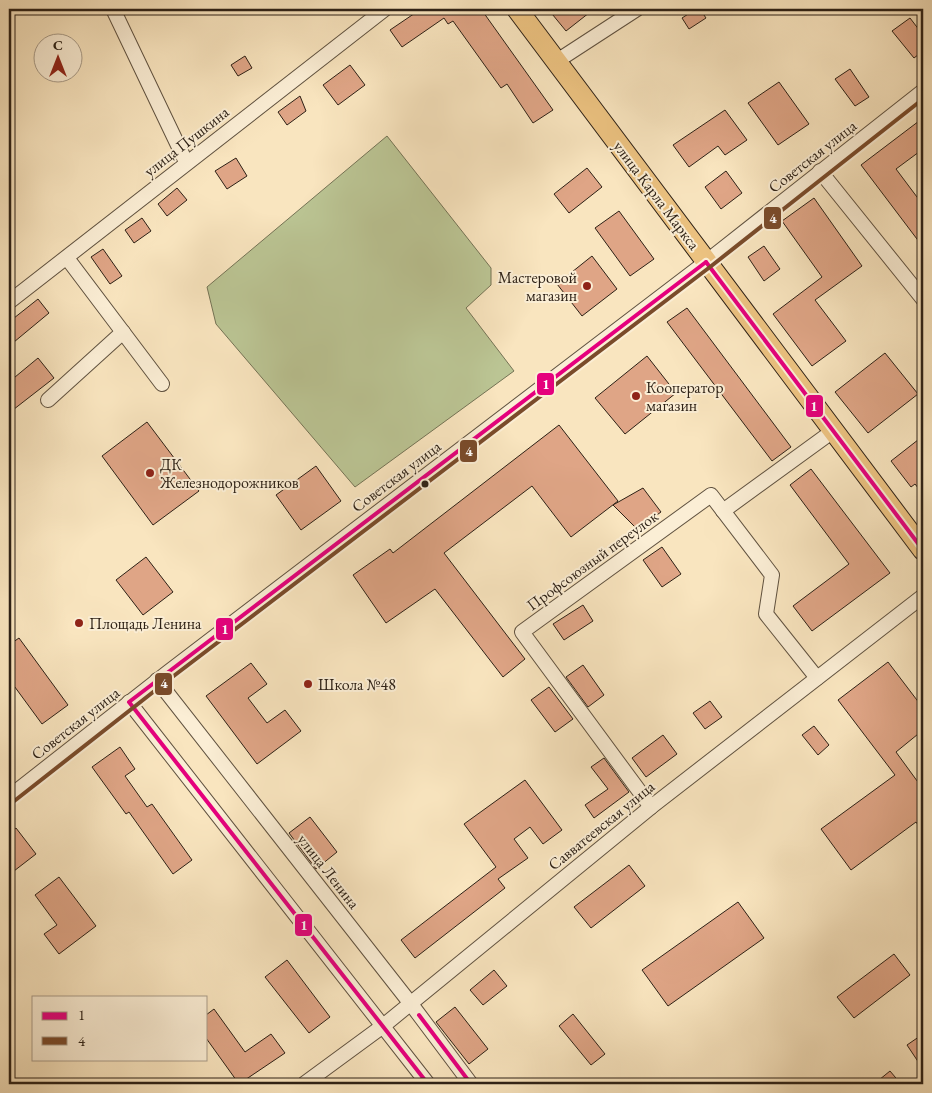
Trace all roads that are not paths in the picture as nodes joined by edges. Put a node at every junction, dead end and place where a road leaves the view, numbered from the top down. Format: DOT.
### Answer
graph roads {
  1 [pos="113,9"];
  2 [pos="385,9"];
  3 [pos="517,9"];
  4 [pos="637,9"];
  5 [pos="557,61"];
  6 [pos="923,91"];
  7 [pos="186,162"];
  8 [pos="820,171"];
  9 [pos="67,258"];
  10 [pos="706,262"];
  11 [pos="923,299"];
  12 [pos="9,302"];
  13 [pos="123,332"];
  14 [pos="162,384"];
  15 [pos="48,400"];
  16 [pos="833,431"];
  17 [pos="723,511"];
  18 [pos="923,550"];
  19 [pos="923,596"];
  20 [pos="817,678"];
  21 [pos="157,680"];
  22 [pos="129,702"];
  23 [pos="9,797"];
  24 [pos="651,807"];
  25 [pos="411,1004"];
  26 [pos="383,1026"];
  27 [pos="304,1084"];
  28 [pos="428,1084"];
  29 [pos="471,1084"];
  1 -- 7 [label="street"];
  2 -- 7 [label="street, улица Пушкина"];
  3 -- 5 [label="highway, улица Карла Маркса"];
  4 -- 5 [label="street"];
  5 -- 10 [label="highway, улица Карла Маркса"];
  6 -- 8 [label="street, Советская улица"];
  7 -- 9 [label="street, улица Пушкина"];
  8 -- 10 [label="street, Советская улица"];
  8 -- 11 [label="street"];
  9 -- 12 [label="street, улица Пушкина"];
  9 -- 13 [label="street"];
  10 -- 16 [label="highway, улица Карла Маркса"];
  10 -- 21 [label="street, Советская улица"];
  13 -- 14 [label="street"];
  13 -- 15 [label="street"];
  16 -- 17 [label="street"];
  16 -- 18 [label="highway, улица Карла Маркса"];
  17 -- 20 [label="street"];
  17 -- 24 [label="street, Профсоюзный переулок"];
  19 -- 20 [label="street, Савватеевская улица"];
  20 -- 24 [label="street, Савватеевская улица"];
  21 -- 22 [label="street, Советская улица"];
  21 -- 25 [label="street, улица Ленина"];
  22 -- 23 [label="street, Советская улица"];
  22 -- 26 [label="street"];
  24 -- 25 [label="street, Савватеевская улица"];
  25 -- 26 [label="street, Савватеевская улица"];
  25 -- 29 [label="street, улица Ленина"];
  26 -- 27 [label="street, Савватеевская улица"];
  26 -- 28 [label="street"];
}
